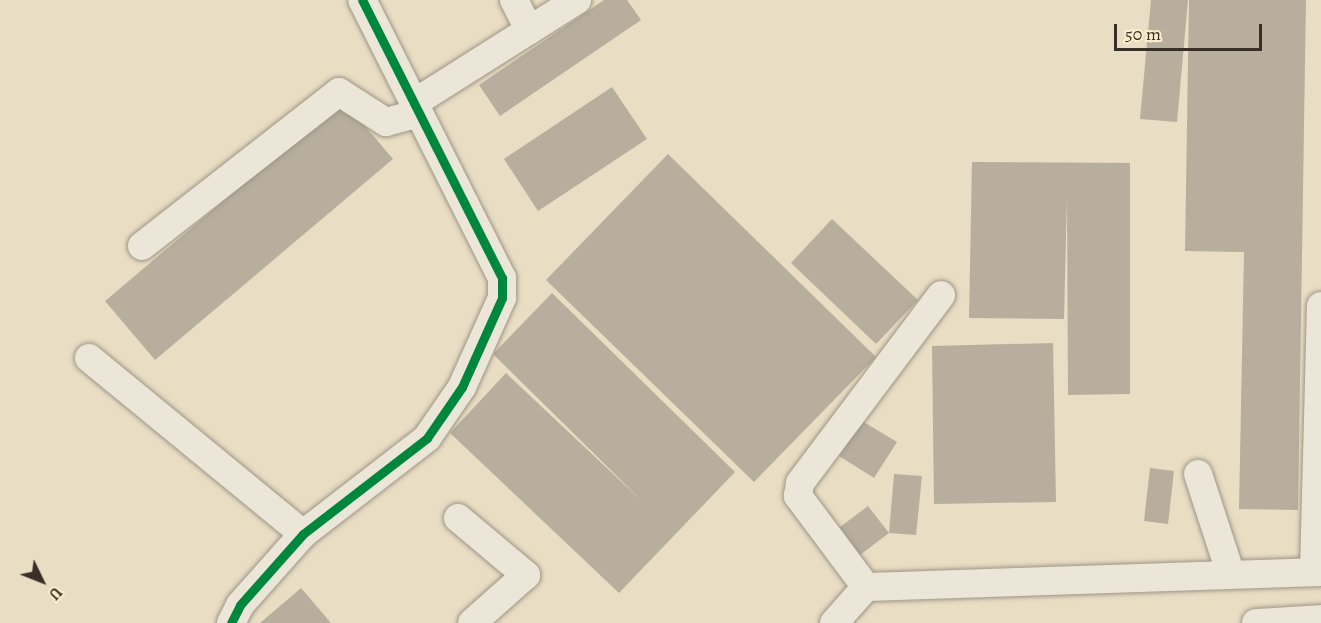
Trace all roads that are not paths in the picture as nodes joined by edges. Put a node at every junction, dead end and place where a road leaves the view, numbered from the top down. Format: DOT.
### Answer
graph roads {
  1 [pos="362,0"];
  2 [pos="514,0"];
  3 [pos="577,0"];
  4 [pos="529,30"];
  5 [pos="416,108"];
  6 [pos="142,246"];
  7 [pos="941,295"];
  8 [pos="1321,306"];
  9 [pos="89,358"];
  10 [pos="1198,474"];
  11 [pos="1319,485"];
  12 [pos="458,518"];
  13 [pos="303,534"];
  14 [pos="1230,572"];
  15 [pos="1317,572"];
  16 [pos="866,587"];
  17 [pos="1321,619"];
  18 [pos="1258,622"];
  19 [pos="231,623"];
  20 [pos="472,623"];
  21 [pos="834,623"];
  1 -- 5 [label="street"];
  2 -- 4 [label="street"];
  3 -- 4 [label="street"];
  4 -- 5 [label="street"];
  5 -- 6 [label="street"];
  5 -- 13 [label="street"];
  7 -- 16 [label="street"];
  8 -- 11 [label="street"];
  9 -- 13 [label="street"];
  10 -- 14 [label="street"];
  11 -- 15 [label="street"];
  12 -- 20 [label="street"];
  13 -- 19 [label="street"];
  14 -- 15 [label="street"];
  14 -- 16 [label="street"];
  16 -- 21 [label="street"];
  17 -- 18 [label="street"];
}
